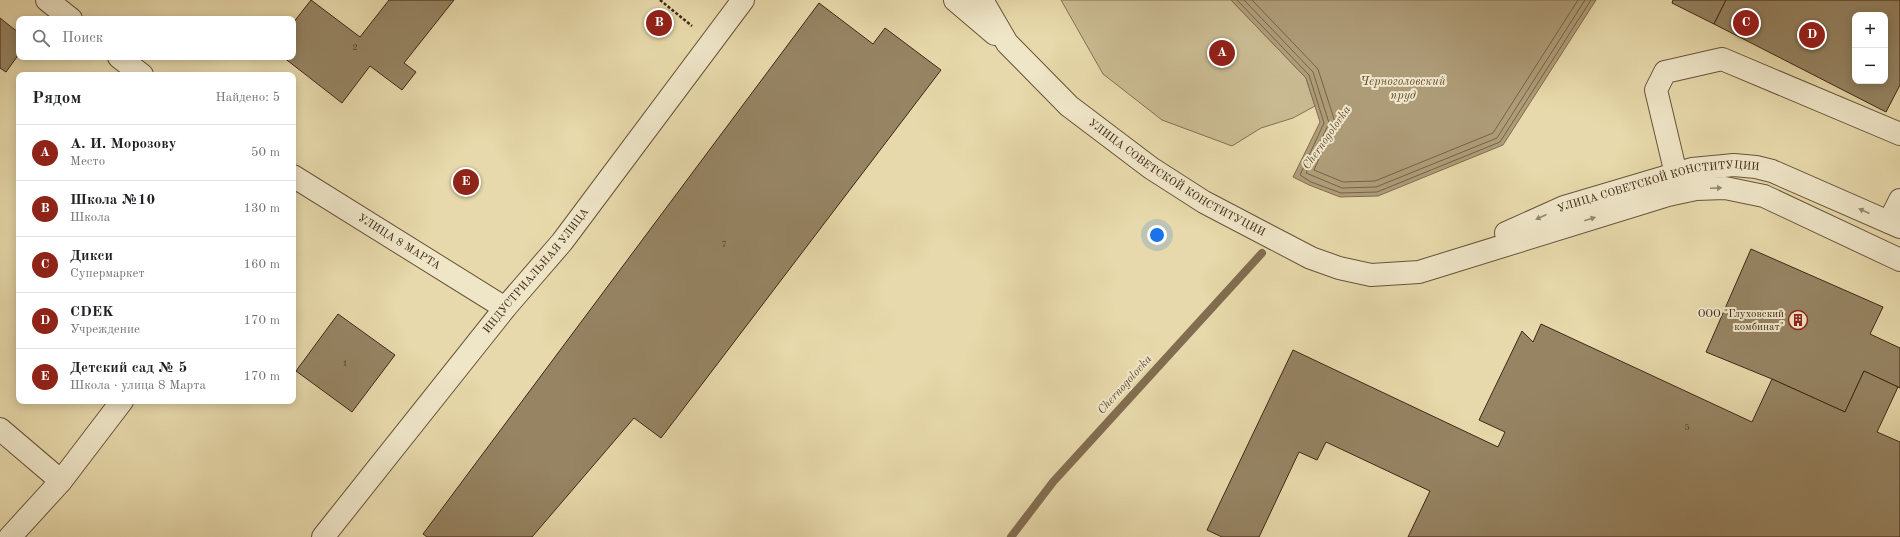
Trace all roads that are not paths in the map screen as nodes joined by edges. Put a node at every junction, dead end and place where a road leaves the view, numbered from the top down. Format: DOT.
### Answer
graph roads {
  1 [pos="47,0"];
  2 [pos="743,0"];
  3 [pos="955,0"];
  4 [pos="982,0"];
  5 [pos="67,16"];
  6 [pos="1007,43"];
  7 [pos="123,60"];
  8 [pos="138,72"];
  9 [pos="1900,134"];
  10 [pos="1676,174"];
  11 [pos="296,179"];
  12 [pos="1900,200"];
  13 [pos="1894,225"];
  14 [pos="1900,260"];
  15 [pos="1419,272"];
  16 [pos="505,308"];
  17 [pos="120,404"];
  18 [pos="0,429"];
  19 [pos="61,481"];
  20 [pos="10,537"];
  21 [pos="323,537"];
  1 -- 5 [label="street"];
  2 -- 16 [label="street, ИНДУСТРИАЛЬНАЯ УЛИЦА"];
  3 -- 6 [label="street"];
  4 -- 6 [label="street, УЛИЦА СОВЕТСКОЙ КОНСТИТУЦИИ"];
  6 -- 15 [label="street, УЛИЦА СОВЕТСКОЙ КОНСТИТУЦИИ"];
  7 -- 8 [label="street"];
  9 -- 10 [label="street"];
  13 -- 10 [label="street, УЛИЦА СОВЕТСКОЙ КОНСТИТУЦИИ, one-way"];
  10 -- 15 [label="street, УЛИЦА СОВЕТСКОЙ КОНСТИТУЦИИ, one-way"];
  11 -- 16 [label="street, УЛИЦА 8 МАРТА"];
  12 -- 13 [label="street"];
  15 -- 14 [label="street, УЛИЦА СОВЕТСКОЙ КОНСТИТУЦИИ, one-way"];
  16 -- 21 [label="street, ИНДУСТРИАЛЬНАЯ УЛИЦА"];
  17 -- 19 [label="street"];
  18 -- 19 [label="street"];
  19 -- 20 [label="street"];
}
